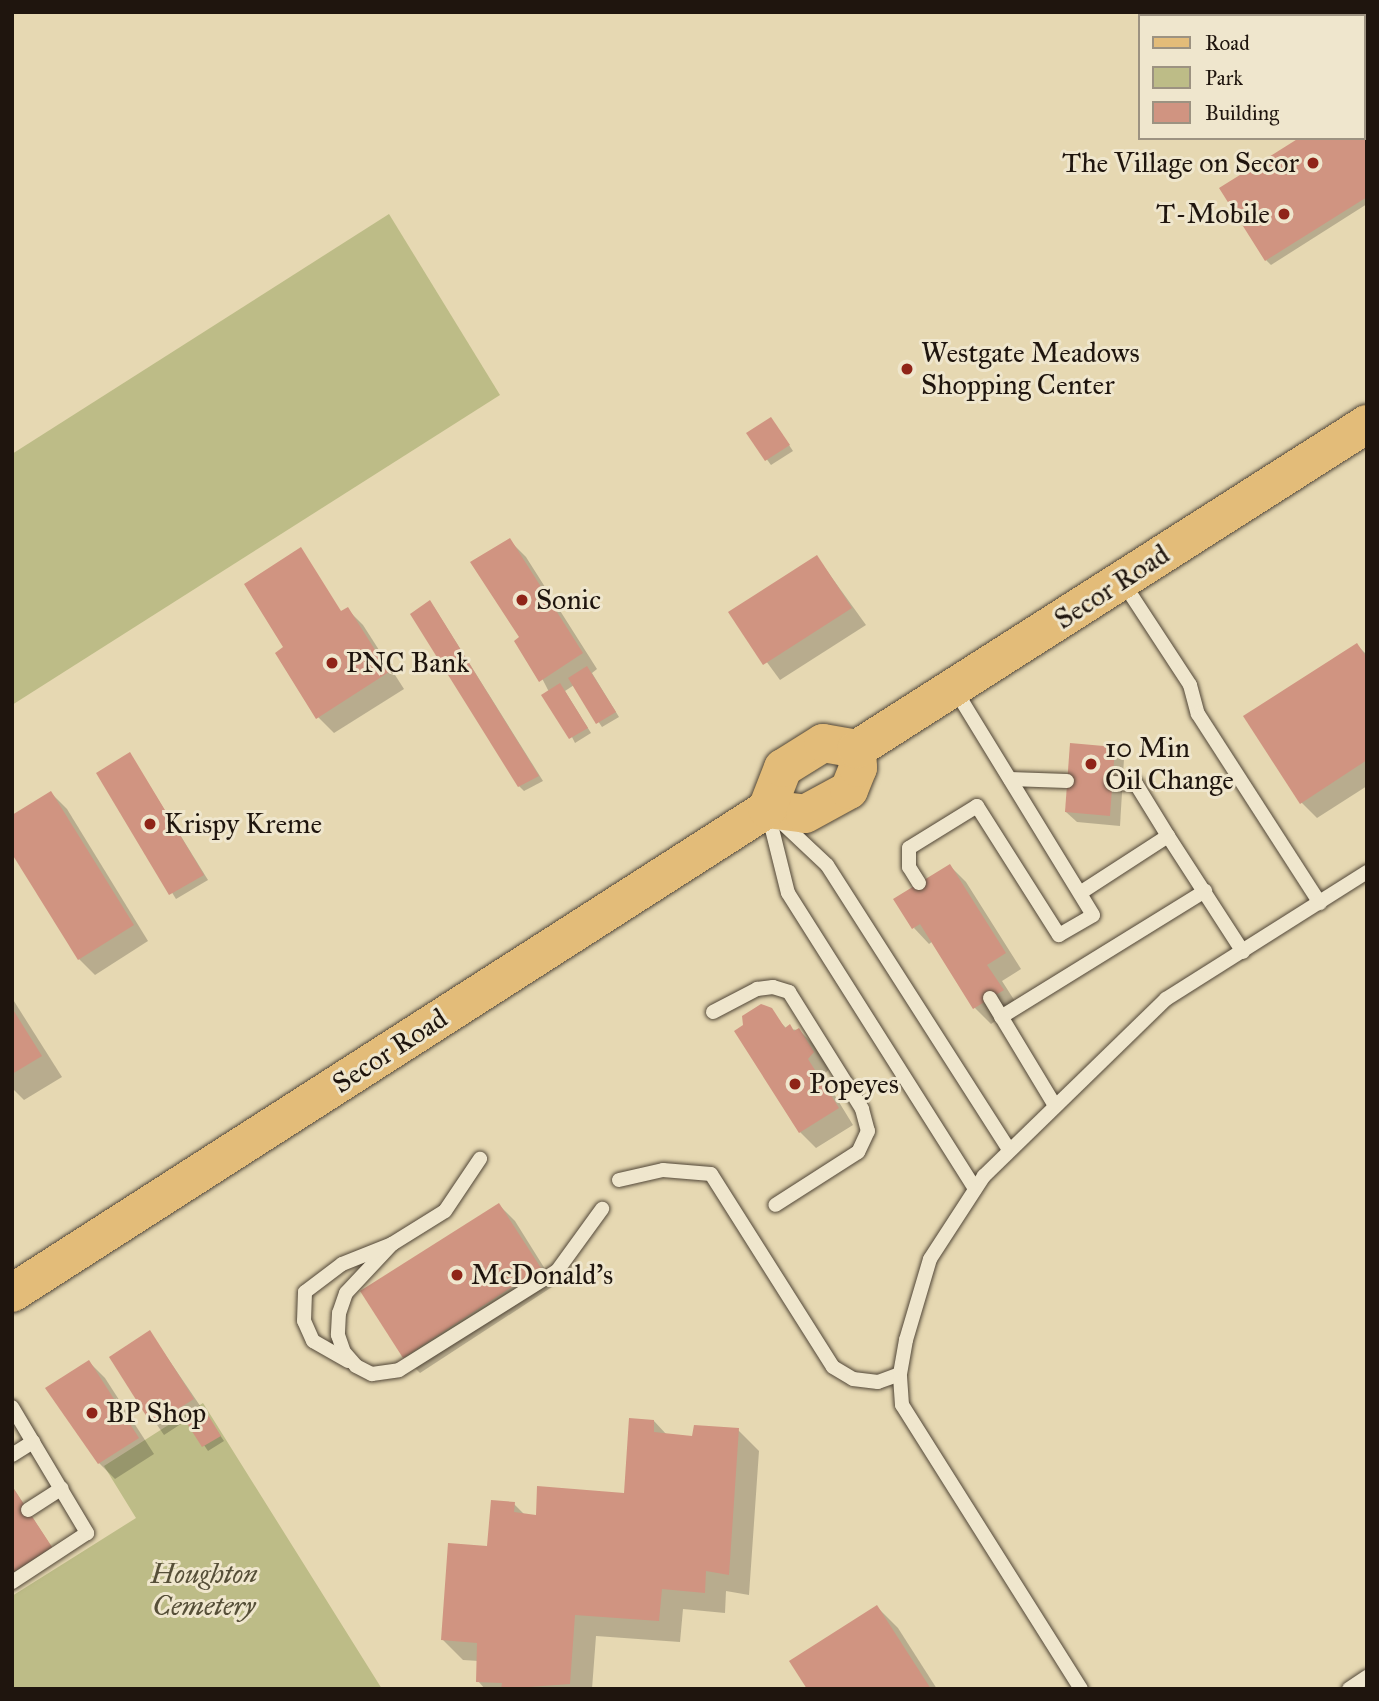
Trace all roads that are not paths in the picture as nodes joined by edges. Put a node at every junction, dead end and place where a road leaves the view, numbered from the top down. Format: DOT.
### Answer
graph roads {
  1 [pos="1367,424"];
  2 [pos="1122,581"];
  3 [pos="954,688"];
  4 [pos="858,749"];
  5 [pos="1010,779"];
  6 [pos="1067,781"];
  7 [pos="1112,783"];
  8 [pos="767,809"];
  9 [pos="1168,836"];
  10 [pos="1367,872"];
  11 [pos="919,883"];
  12 [pos="1205,891"];
  13 [pos="1080,893"];
  14 [pos="1320,903"];
  15 [pos="1243,952"];
  16 [pos="990,999"];
  17 [pos="713,1012"];
  18 [pos="1001,1017"];
  19 [pos="1054,1104"];
  20 [pos="1009,1150"];
  21 [pos="480,1159"];
  22 [pos="619,1180"];
  23 [pos="975,1189"];
  24 [pos="775,1205"];
  25 [pos="601,1209"];
  26 [pos="392,1244"];
  27 [pos="12,1293"];
  28 [pos="356,1366"];
  29 [pos="900,1374"];
  30 [pos="12,1407"];
  31 [pos="33,1442"];
  32 [pos="12,1455"];
  33 [pos="62,1488"];
  34 [pos="28,1510"];
  35 [pos="12,1582"];
  36 [pos="1367,1677"];
  37 [pos="1081,1689"];
  38 [pos="1349,1689"];
  1 -- 2 [label="main road, Secor Road"];
  2 -- 3 [label="main road, Secor Road"];
  2 -- 14 [label="lane"];
  3 -- 4 [label="main road, Secor Road"];
  3 -- 5 [label="lane"];
  4 -- 8 [label="main road"];
  4 -- 8 [label="main road"];
  5 -- 6 [label="lane"];
  5 -- 13 [label="lane"];
  7 -- 9 [label="lane"];
  8 -- 20 [label="lane"];
  8 -- 23 [label="lane"];
  8 -- 27 [label="main road, Secor Road"];
  9 -- 12 [label="lane"];
  9 -- 13 [label="lane"];
  10 -- 14 [label="lane"];
  11 -- 13 [label="lane"];
  12 -- 15 [label="lane"];
  12 -- 18 [label="lane"];
  14 -- 15 [label="lane"];
  15 -- 19 [label="lane"];
  16 -- 18 [label="lane"];
  17 -- 24 [label="lane"];
  18 -- 19 [label="lane"];
  19 -- 20 [label="lane"];
  20 -- 23 [label="lane"];
  21 -- 26 [label="lane"];
  22 -- 29 [label="lane"];
  23 -- 29 [label="lane"];
  25 -- 28 [label="lane"];
  26 -- 28 [label="lane"];
  26 -- 28 [label="lane"];
  29 -- 37 [label="lane"];
  30 -- 31 [label="lane"];
  31 -- 32 [label="lane"];
  31 -- 33 [label="lane"];
  33 -- 34 [label="lane"];
  33 -- 35 [label="lane"];
  36 -- 38 [label="lane"];
}
